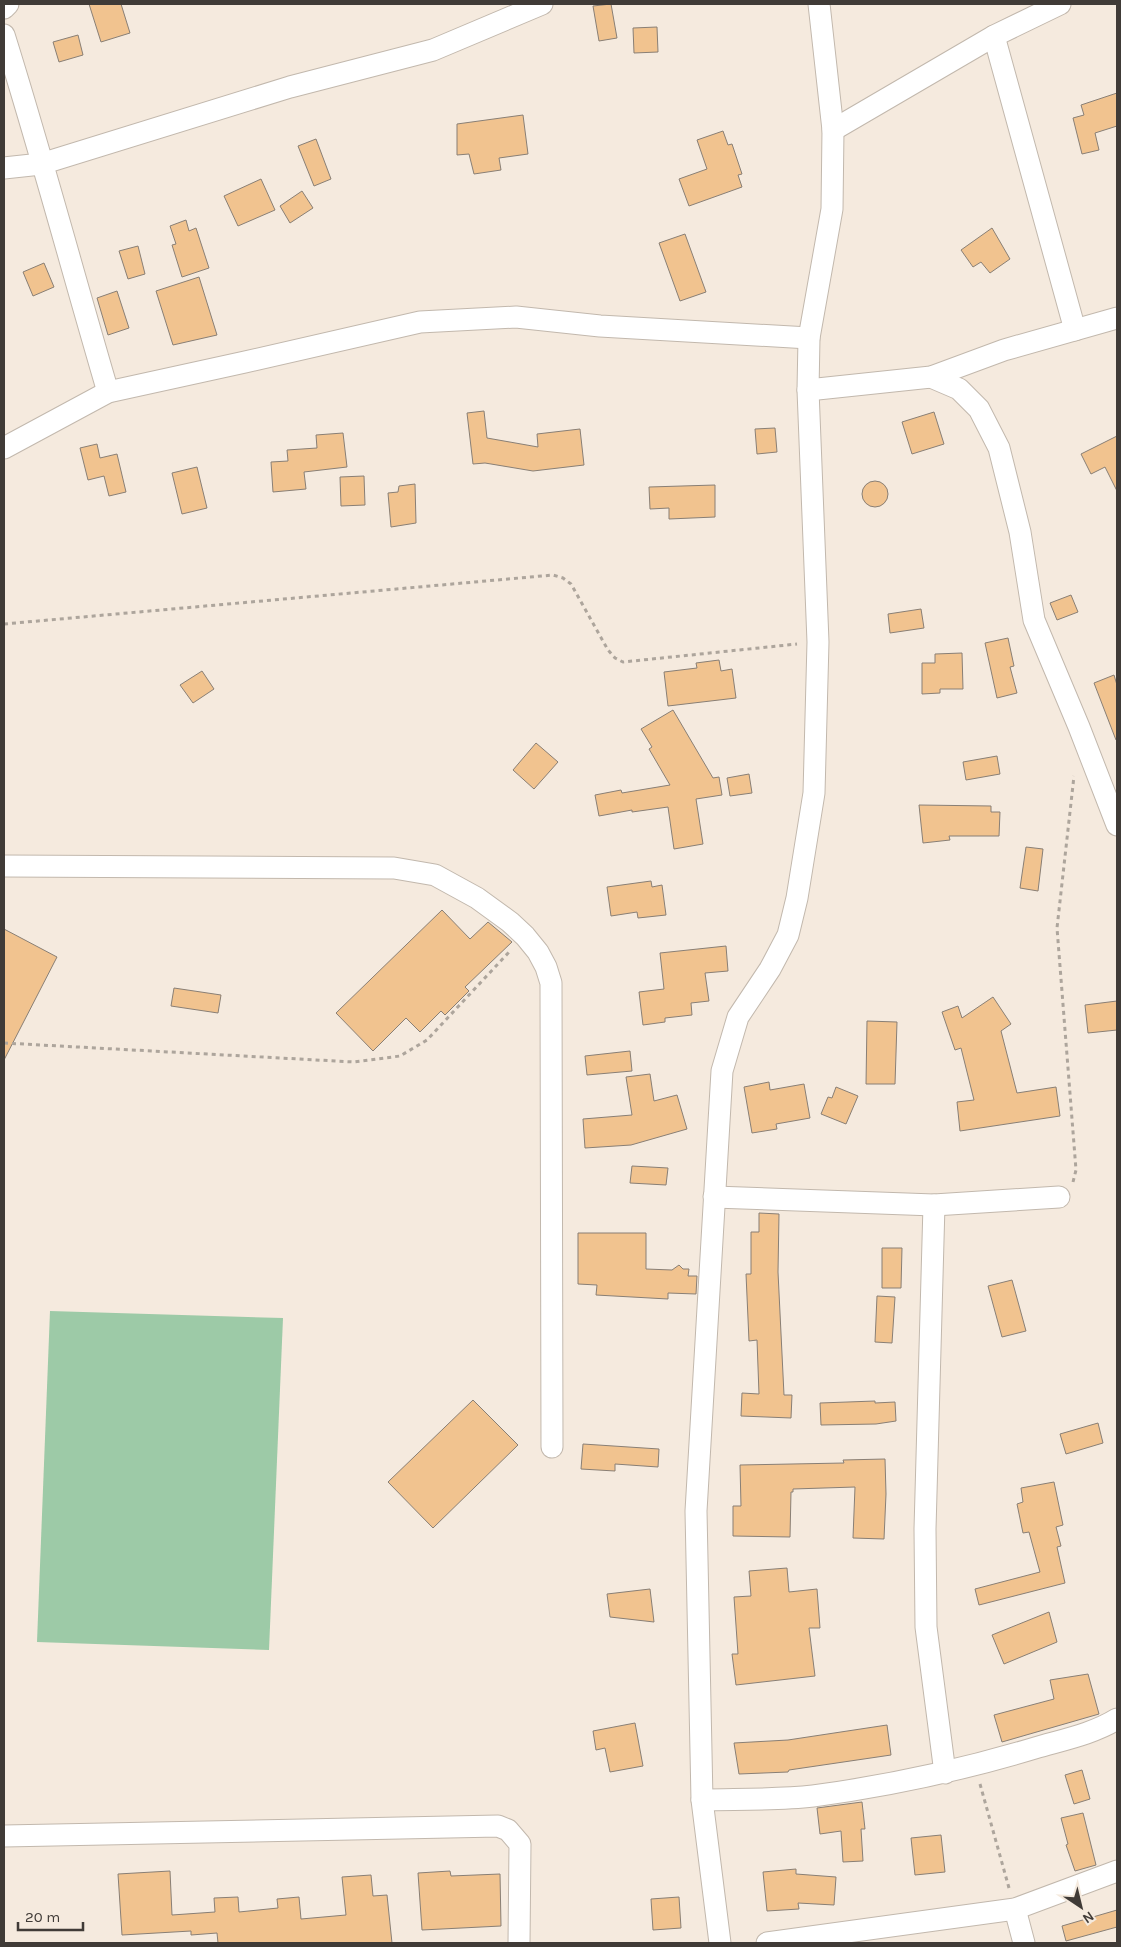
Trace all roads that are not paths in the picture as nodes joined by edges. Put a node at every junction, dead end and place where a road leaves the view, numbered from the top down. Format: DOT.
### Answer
graph roads {
  1 [pos="8,4"];
  2 [pos="542,4"];
  3 [pos="818,4"];
  4 [pos="1060,4"];
  5 [pos="4,8"];
  6 [pos="4,35"];
  7 [pos="994,36"];
  8 [pos="834,130"];
  9 [pos="41,164"];
  10 [pos="4,168"];
  11 [pos="1117,318"];
  12 [pos="1075,330"];
  13 [pos="809,338"];
  14 [pos="931,377"];
  15 [pos="808,390"];
  16 [pos="108,392"];
  17 [pos="4,448"];
  18 [pos="1117,825"];
  19 [pos="4,866"];
  20 [pos="714,1197"];
  21 [pos="1059,1197"];
  22 [pos="934,1205"];
  23 [pos="552,1447"];
  24 [pos="1117,1719"];
  25 [pos="945,1773"];
  26 [pos="702,1800"];
  27 [pos="4,1836"];
  28 [pos="1117,1871"];
  29 [pos="1015,1909"];
  30 [pos="519,1943"];
  31 [pos="720,1943"];
  32 [pos="767,1943"];
  33 [pos="1024,1943"];
  1 -- 5 [label="street"];
  2 -- 9 [label="street"];
  3 -- 8 [label="street"];
  4 -- 7 [label="street"];
  6 -- 9 [label="street"];
  7 -- 8 [label="street"];
  7 -- 12 [label="street"];
  8 -- 13 [label="street"];
  9 -- 10 [label="street"];
  9 -- 16 [label="street"];
  11 -- 12 [label="street"];
  12 -- 14 [label="street"];
  13 -- 15 [label="street"];
  13 -- 16 [label="street"];
  14 -- 15 [label="street"];
  14 -- 18 [label="street"];
  15 -- 20 [label="street"];
  16 -- 17 [label="street"];
  19 -- 23 [label="street"];
  20 -- 22 [label="street"];
  20 -- 26 [label="street"];
  21 -- 22 [label="street"];
  22 -- 25 [label="street"];
  24 -- 25 [label="street"];
  25 -- 26 [label="street"];
  26 -- 31 [label="street"];
  27 -- 30 [label="street"];
  28 -- 29 [label="street"];
  29 -- 32 [label="street"];
  29 -- 33 [label="street"];
}
